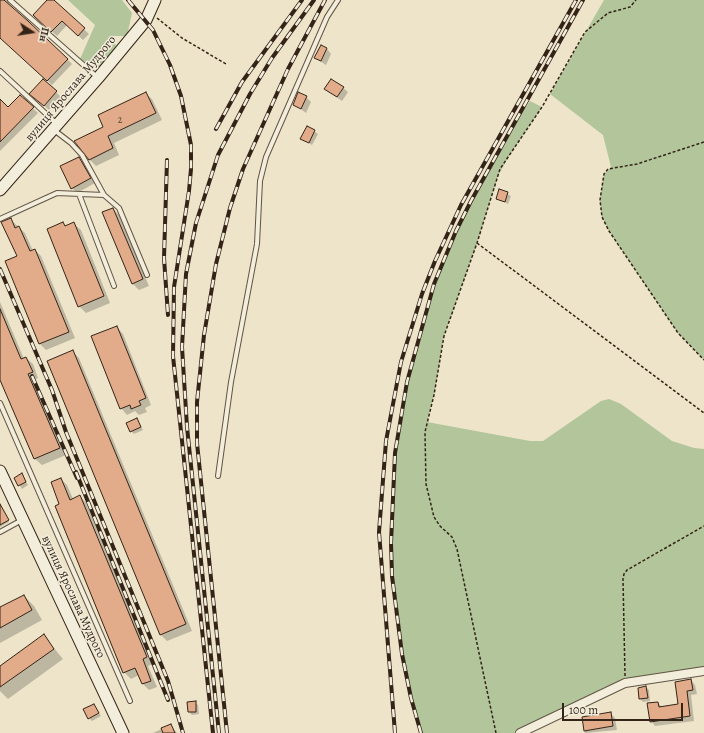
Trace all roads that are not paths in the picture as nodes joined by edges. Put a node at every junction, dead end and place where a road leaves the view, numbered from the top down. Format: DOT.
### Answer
graph roads {
  1 [pos="10,0"];
  2 [pos="155,0"];
  3 [pos="338,0"];
  4 [pos="0,71"];
  5 [pos="98,78"];
  6 [pos="56,127"];
  7 [pos="0,190"];
  8 [pos="79,194"];
  9 [pos="104,195"];
  10 [pos="0,219"];
  11 [pos="147,275"];
  12 [pos="114,286"];
  13 [pos="0,403"];
  14 [pos="0,471"];
  15 [pos="218,476"];
  16 [pos="23,520"];
  17 [pos="0,532"];
  18 [pos="704,671"];
  19 [pos="130,701"];
  20 [pos="123,733"];
  21 [pos="520,733"];
  1 -- 5 [label="lane"];
  2 -- 5 [label="street, вулиця Ярослава Мудрого"];
  3 -- 15 [label="lane"];
  4 -- 6 [label="lane"];
  5 -- 6 [label="street, вулиця Ярослава Мудрого"];
  6 -- 7 [label="street, вулиця Ярослава Мудрого"];
  6 -- 9 [label="lane"];
  8 -- 9 [label="lane"];
  8 -- 10 [label="lane"];
  8 -- 12 [label="lane"];
  9 -- 11 [label="lane"];
  13 -- 19 [label="lane"];
  14 -- 16 [label="street, вулиця Ярослава Мудрого"];
  16 -- 17 [label="lane"];
  16 -- 20 [label="street, вулиця Ярослава Мудрого"];
  18 -- 21 [label="street"];
}
